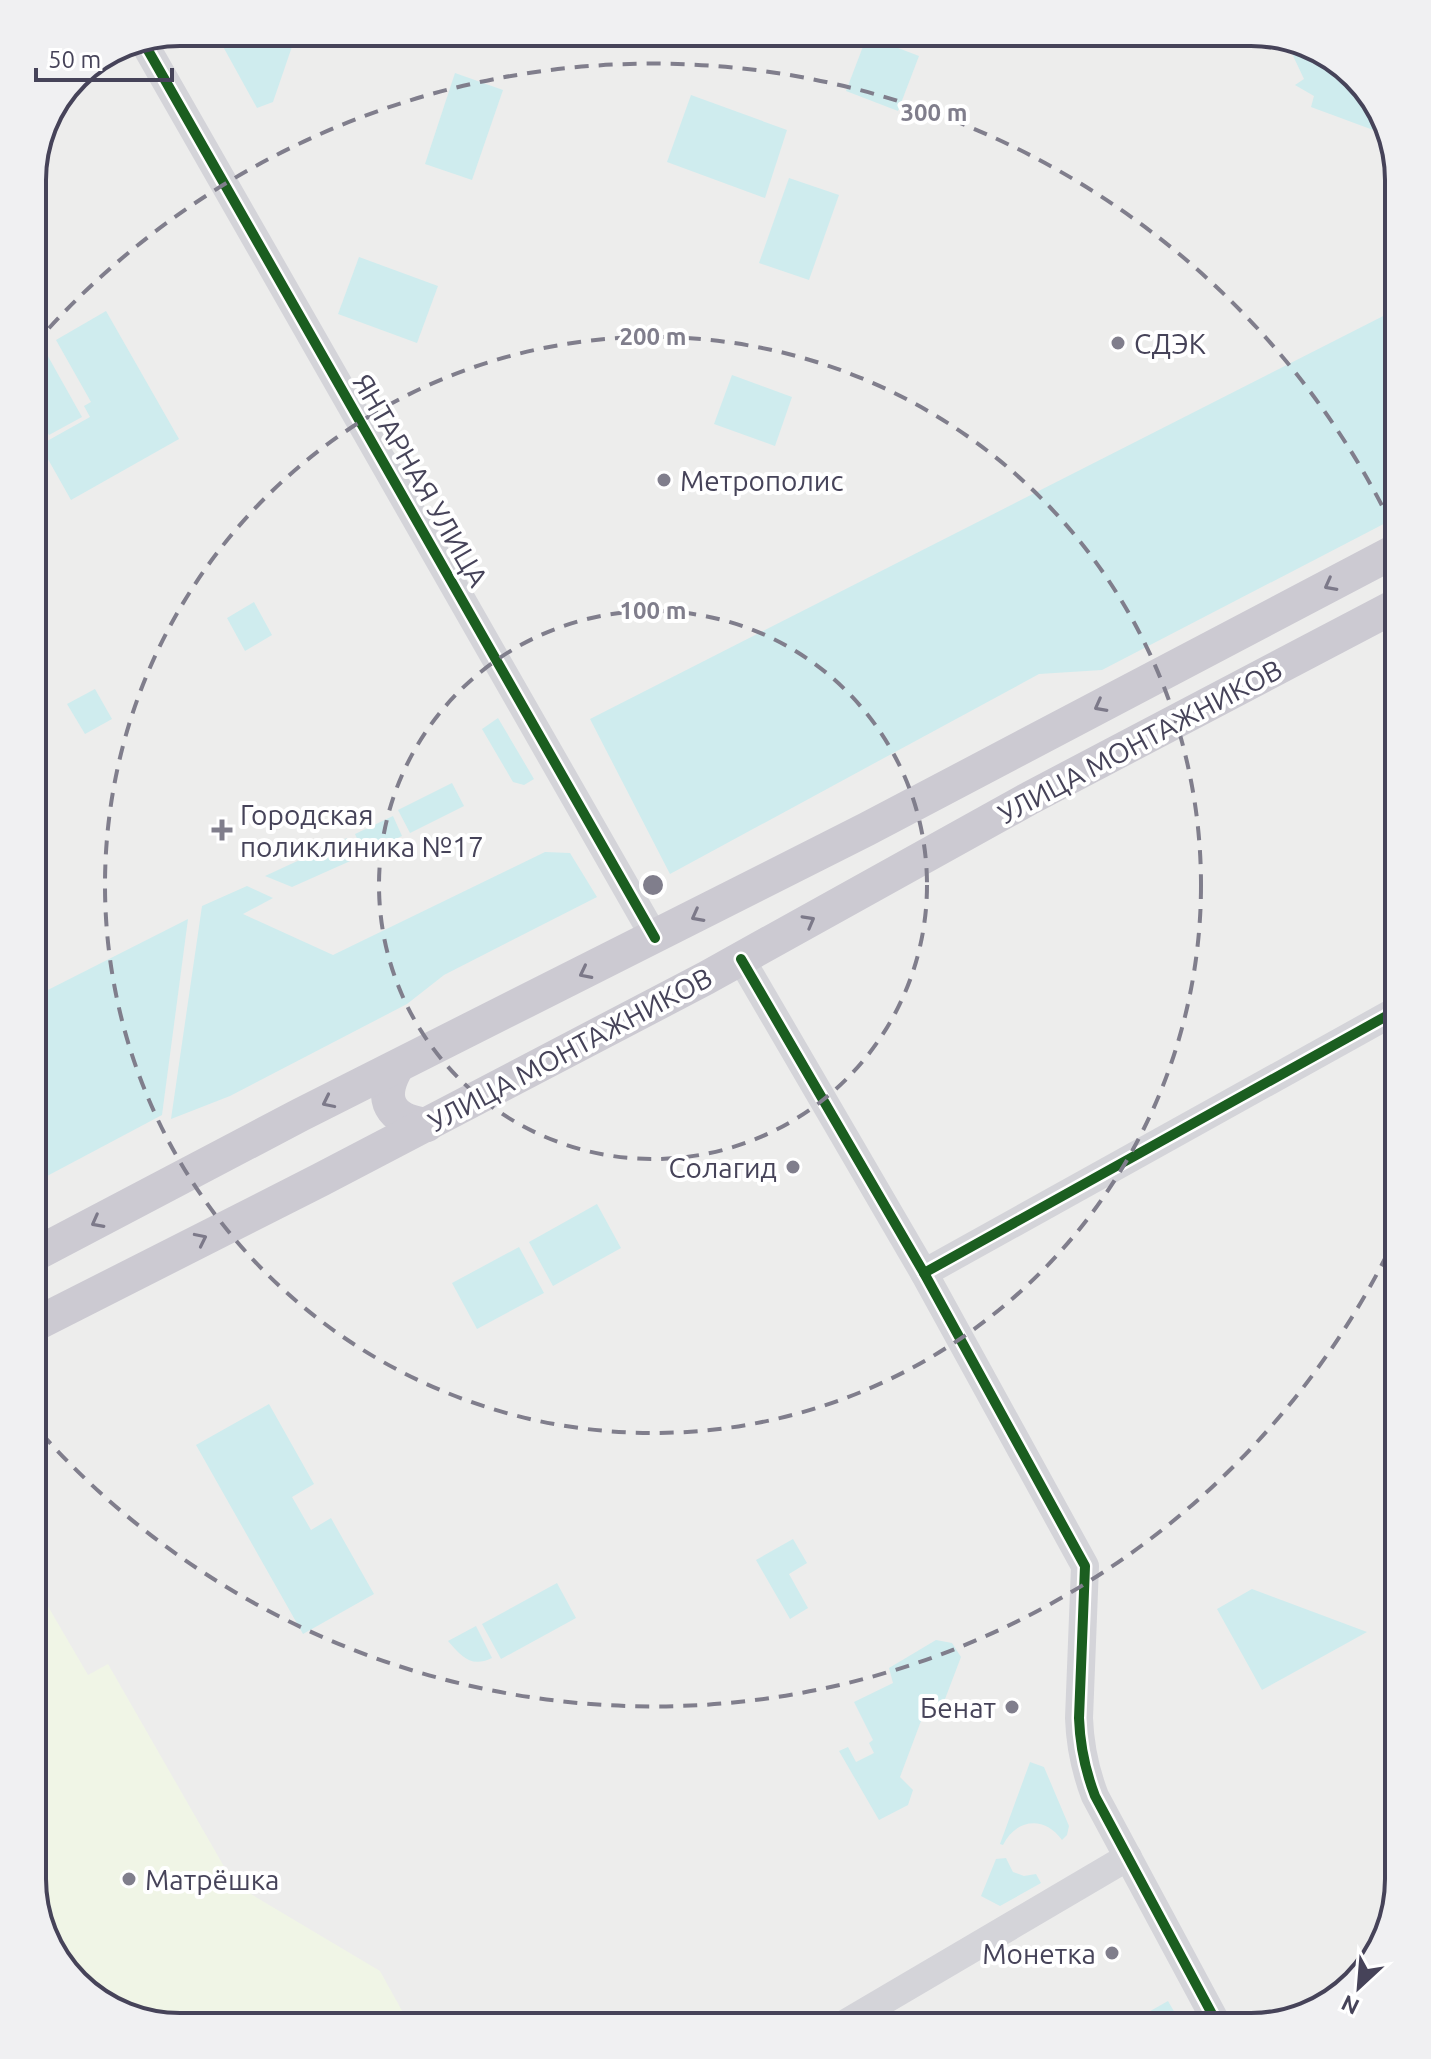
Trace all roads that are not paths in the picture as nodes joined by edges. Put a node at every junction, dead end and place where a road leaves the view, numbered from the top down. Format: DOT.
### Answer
graph roads {
  1 [pos="148,50"];
  2 [pos="1385,556"];
  3 [pos="1385,611"];
  4 [pos="1006,755"];
  5 [pos="1030,798"];
  6 [pos="655,938"];
  7 [pos="741,959"];
  8 [pos="1385,1017"];
  9 [pos="397,1067"];
  10 [pos="427,1125"];
  11 [pos="46,1249"];
  12 [pos="924,1273"];
  13 [pos="46,1319"];
  14 [pos="1128,1857"];
  15 [pos="863,2013"];
  16 [pos="1212,2013"];
  1 -- 6 [label="street, ЯНТАРНАЯ УЛИЦА"];
  2 -- 4 [label="main road, УЛИЦА МОНТАЖНИКОВ, one-way"];
  3 -- 5 [label="main road, УЛИЦА МОНТАЖНИКОВ"];
  4 -- 5 [label="main road"];
  4 -- 6 [label="main road, УЛИЦА МОНТАЖНИКОВ, one-way"];
  7 -- 5 [label="main road, УЛИЦА МОНТАЖНИКОВ, one-way"];
  6 -- 9 [label="main road, УЛИЦА МОНТАЖНИКОВ, one-way"];
  7 -- 10 [label="main road, УЛИЦА МОНТАЖНИКОВ"];
  7 -- 12 [label="street"];
  8 -- 12 [label="street"];
  9 -- 10 [label="main road"];
  9 -- 11 [label="main road, УЛИЦА МОНТАЖНИКОВ, one-way"];
  13 -- 10 [label="main road, УЛИЦА МОНТАЖНИКОВ, one-way"];
  12 -- 14 [label="street"];
  14 -- 15 [label="street"];
  14 -- 16 [label="street"];
}
